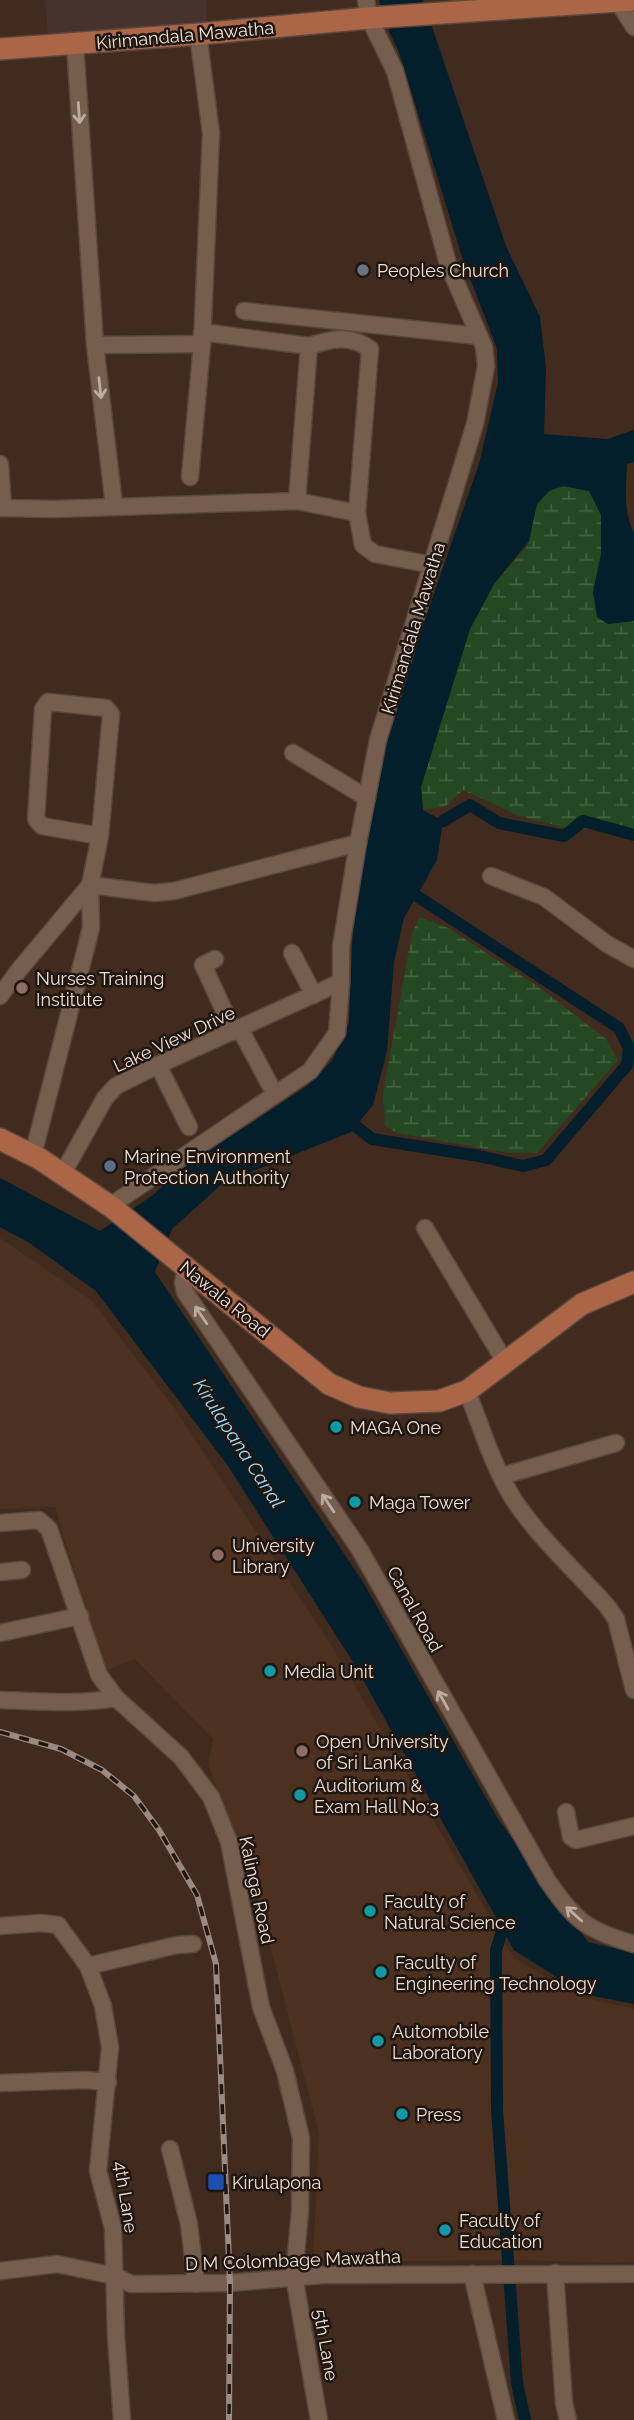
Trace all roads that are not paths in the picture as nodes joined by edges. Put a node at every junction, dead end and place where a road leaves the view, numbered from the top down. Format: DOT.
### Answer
graph roads {
  1 [pos="626,1"];
  2 [pos="368,9"];
  3 [pos="634,27"];
  4 [pos="198,34"];
  5 [pos="75,44"];
  6 [pos="0,49"];
  7 [pos="244,311"];
  8 [pos="478,336"];
  9 [pos="202,338"];
  10 [pos="95,345"];
  11 [pos="309,346"];
  12 [pos="0,464"];
  13 [pos="190,478"];
  14 [pos="297,501"];
  15 [pos="114,505"];
  16 [pos="2,508"];
  17 [pos="357,513"];
  18 [pos="433,565"];
  19 [pos="293,753"];
  20 [pos="367,798"];
  21 [pos="100,836"];
  22 [pos="358,843"];
  23 [pos="491,876"];
  24 [pos="90,885"];
  25 [pos="292,953"];
  26 [pos="215,959"];
  27 [pos="634,959"];
  28 [pos="341,982"];
  29 [pos="0,996"];
  30 [pos="314,996"];
  31 [pos="237,1031"];
  32 [pos="158,1065"];
  33 [pos="270,1085"];
  34 [pos="189,1127"];
  35 [pos="0,1139"];
  36 [pos="33,1155"];
  37 [pos="63,1173"];
  38 [pos="111,1207"];
  39 [pos="425,1228"];
  40 [pos="180,1263"];
  41 [pos="633,1288"];
  42 [pos="505,1362"];
  43 [pos="467,1391"];
  44 [pos="616,1443"];
  45 [pos="502,1476"];
  46 [pos="0,1523"];
  47 [pos="22,1570"];
  48 [pos="0,1572"];
  49 [pos="80,1616"];
  50 [pos="0,1633"];
  51 [pos="633,1682"];
  52 [pos="116,1698"];
  53 [pos="0,1700"];
  54 [pos="566,1812"];
  55 [pos="634,1826"];
  56 [pos="0,1926"];
  57 [pos="193,1944"];
  58 [pos="634,1944"];
  59 [pos="88,1966"];
  60 [pos="108,2082"];
  61 [pos="0,2083"];
  62 [pos="170,2149"];
  63 [pos="0,2271"];
  64 [pos="549,2273"];
  65 [pos="480,2274"];
  66 [pos="634,2274"];
  67 [pos="115,2276"];
  68 [pos="294,2276"];
  69 [pos="196,2284"];
  70 [pos="122,2420"];
  71 [pos="319,2420"];
  72 [pos="506,2420"];
  73 [pos="568,2420"];
  1 -- 2 [label="main road, Kirimandala Mawatha"];
  1 -- 3 [label="street"];
  2 -- 4 [label="main road, Kirimandala Mawatha"];
  2 -- 8 [label="street, Kirimandala Mawatha"];
  4 -- 5 [label="main road, Kirimandala Mawatha"];
  4 -- 9 [label="street"];
  5 -- 6 [label="main road, Kirimandala Mawatha"];
  5 -- 10 [label="street, one-way"];
  7 -- 8 [label="street"];
  8 -- 18 [label="street, Kirimandala Mawatha"];
  9 -- 10 [label="street"];
  9 -- 11 [label="street"];
  9 -- 13 [label="street"];
  10 -- 15 [label="street, one-way"];
  11 -- 14 [label="street"];
  11 -- 17 [label="street"];
  12 -- 16 [label="street"];
  14 -- 15 [label="street"];
  14 -- 17 [label="street"];
  15 -- 16 [label="street"];
  17 -- 18 [label="street"];
  18 -- 20 [label="street, Kirimandala Mawatha"];
  19 -- 20 [label="street"];
  20 -- 22 [label="street, Kirimandala Mawatha"];
  21 -- 21 [label="street"];
  21 -- 24 [label="street"];
  22 -- 24 [label="street"];
  22 -- 28 [label="street, Kirimandala Mawatha"];
  23 -- 27 [label="street"];
  24 -- 29 [label="street"];
  24 -- 36 [label="street"];
  25 -- 30 [label="street"];
  26 -- 31 [label="street"];
  28 -- 30 [label="street, Lake View Drive"];
  28 -- 38 [label="street, Kirimandala Mawatha"];
  30 -- 31 [label="street, Lake View Drive"];
  31 -- 32 [label="street, Lake View Drive"];
  31 -- 33 [label="street"];
  32 -- 34 [label="street"];
  32 -- 37 [label="street, Lake View Drive"];
  35 -- 36 [label="main road, Nawala Road"];
  36 -- 37 [label="main road, Nawala Road"];
  37 -- 38 [label="main road, Nawala Road"];
  38 -- 40 [label="main road, Nawala Road"];
  39 -- 42 [label="street"];
  40 -- 43 [label="main road, Nawala Road"];
  58 -- 40 [label="street, Canal Road, one-way"];
  41 -- 42 [label="main road"];
  42 -- 43 [label="main road"];
  43 -- 45 [label="street"];
  44 -- 45 [label="street"];
  45 -- 51 [label="street"];
  46 -- 49 [label="street, Kalinga Road"];
  47 -- 48 [label="street"];
  49 -- 50 [label="street"];
  49 -- 52 [label="street, Kalinga Road"];
  52 -- 53 [label="street"];
  52 -- 68 [label="street, Kalinga Road"];
  54 -- 55 [label="street"];
  56 -- 59 [label="street, 4th Lane"];
  57 -- 59 [label="street"];
  59 -- 60 [label="street, 4th Lane"];
  60 -- 61 [label="street"];
  60 -- 67 [label="street, 4th Lane"];
  62 -- 69 [label="street"];
  63 -- 67 [label="street, D M Colombage Mawatha"];
  64 -- 65 [label="street, D M Colombage Mawatha"];
  64 -- 66 [label="street, D M Colombage Mawatha"];
  64 -- 73 [label="street"];
  65 -- 68 [label="street, D M Colombage Mawatha"];
  65 -- 72 [label="street"];
  67 -- 69 [label="street, D M Colombage Mawatha"];
  67 -- 70 [label="street, 4th Lane"];
  68 -- 69 [label="street, D M Colombage Mawatha"];
  68 -- 71 [label="street, 5th Lane"];
}
